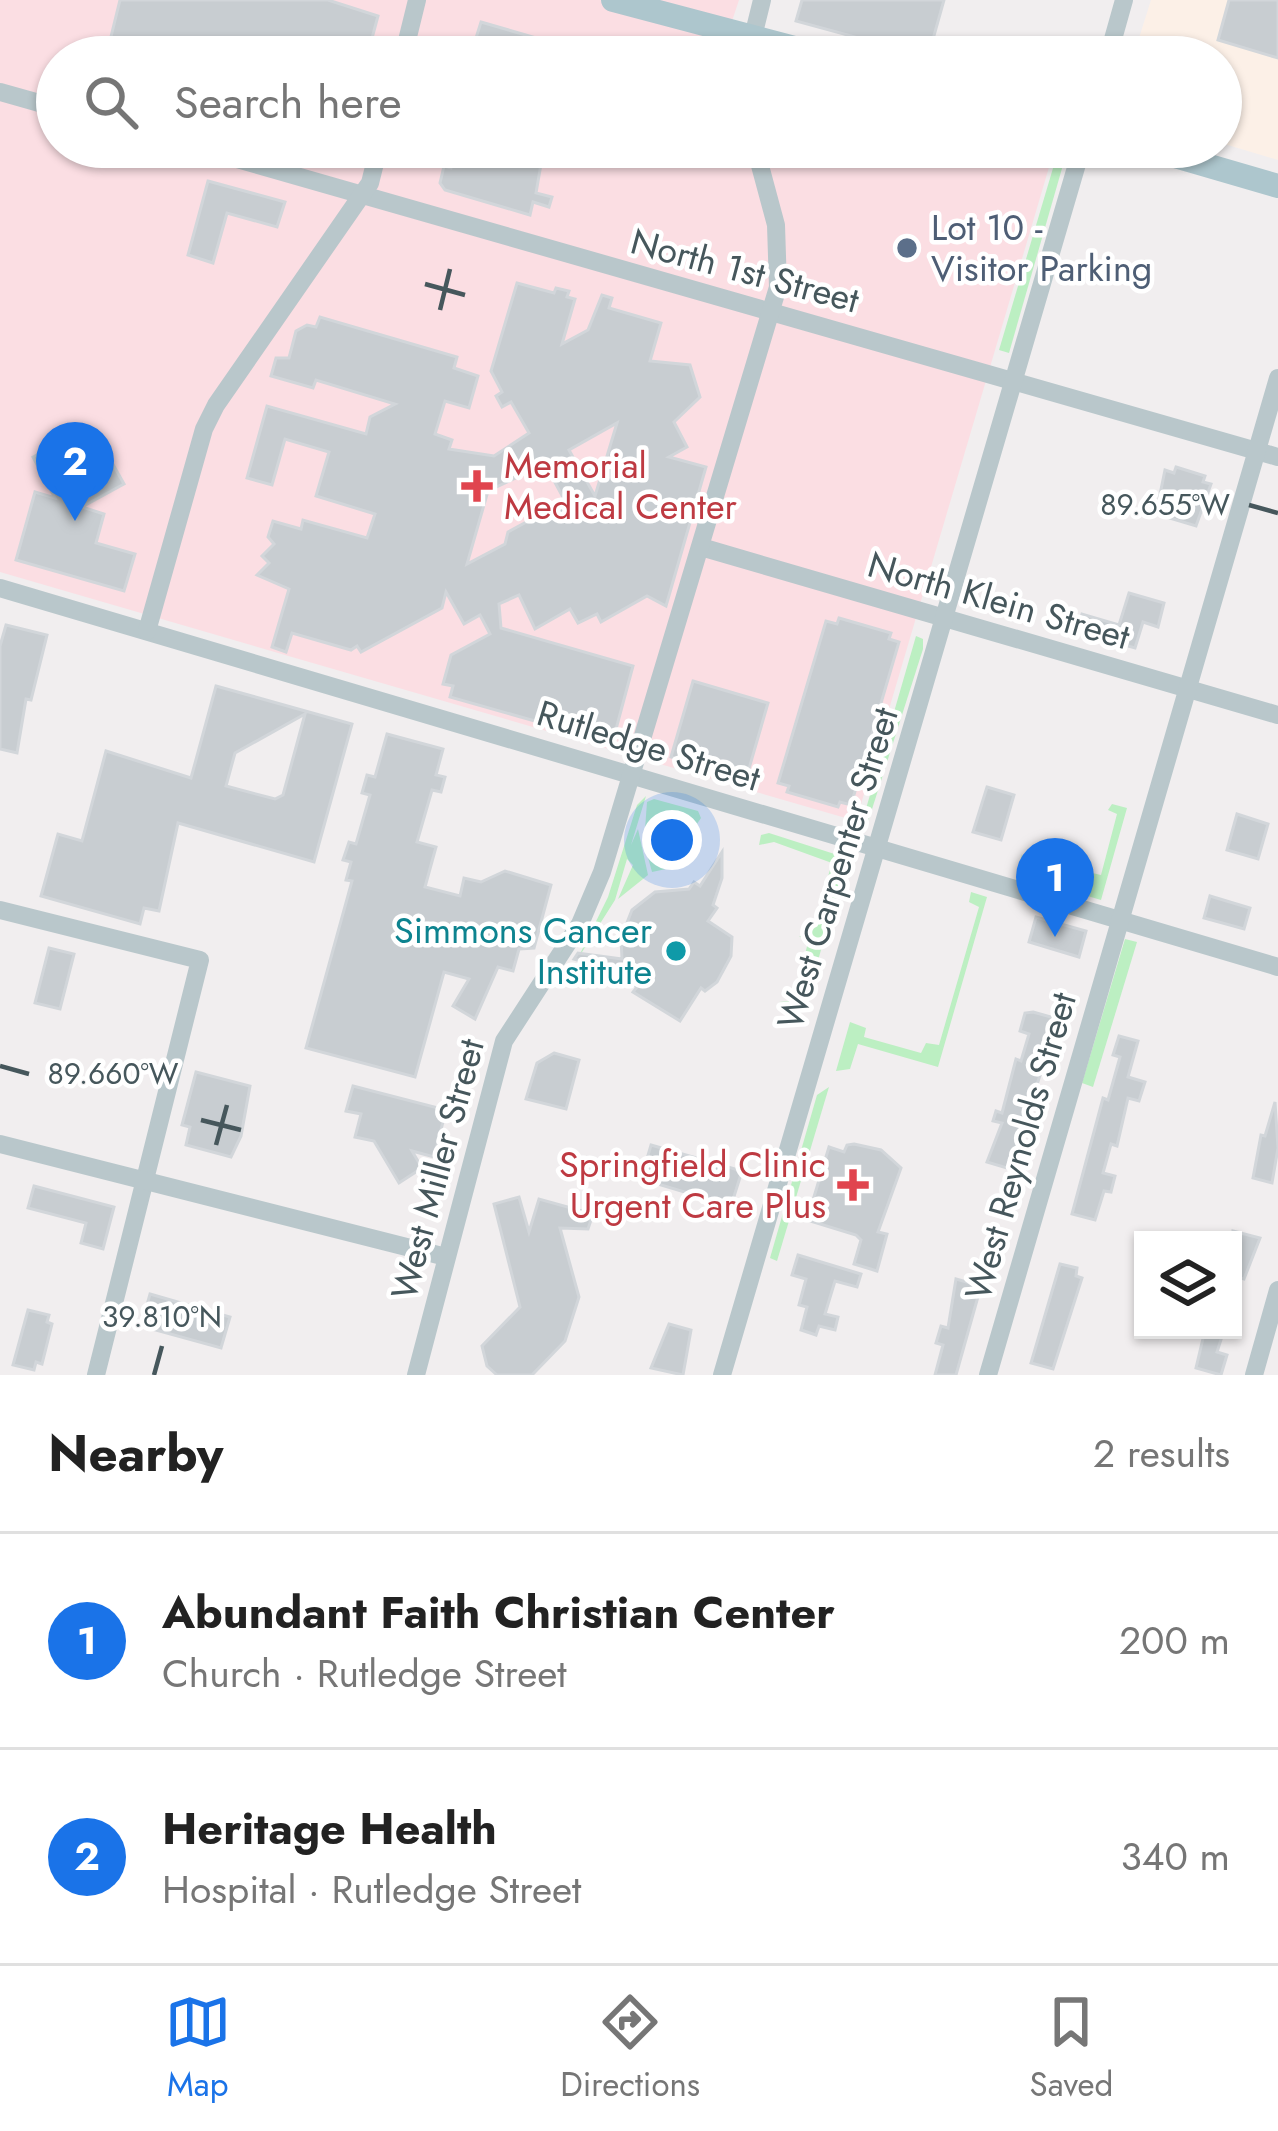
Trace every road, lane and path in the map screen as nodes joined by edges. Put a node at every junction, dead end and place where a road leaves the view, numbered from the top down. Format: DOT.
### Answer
graph roads {
  1 [pos="417,0"];
  2 [pos="613,0"];
  3 [pos="762,0"];
  4 [pos="1124,0"];
  5 [pos="408,36"];
  6 [pos="720,36"];
  7 [pos="753,36"];
  8 [pos="1114,36"];
  9 [pos="0,92"];
  10 [pos="36,102"];
  11 [pos="265,168"];
  12 [pos="374,168"];
  13 [pos="760,168"];
  14 [pos="1076,168"];
  15 [pos="1216,168"];
  16 [pos="1278,186"];
  17 [pos="360,196"];
  18 [pos="771,311"];
  19 [pos="1278,378"];
  20 [pos="1015,380"];
  21 [pos="1256,451"];
  22 [pos="1278,457"];
  23 [pos="701,547"];
  24 [pos="0,588"];
  25 [pos="946,619"];
  26 [pos="148,631"];
  27 [pos="1186,689"];
  28 [pos="1278,715"];
  29 [pos="632,775"];
  30 [pos="876,848"];
  31 [pos="0,910"];
  32 [pos="1120,921"];
  33 [pos="1278,967"];
  34 [pos="0,1144"];
  35 [pos="142,1180"];
  36 [pos="446,1258"];
  37 [pos="1278,1290"];
  38 [pos="96,1375"];
  39 [pos="416,1375"];
  40 [pos="722,1375"];
  41 [pos="988,1375"];
  42 [pos="1254,1375"];
  1 -- 5 [label="street"];
  2 -- 6 [label="main road"];
  3 -- 7 [label="street"];
  4 -- 8 [label="street"];
  9 -- 10 [label="street"];
  11 -- 17 [label="street, North 1st Street"];
  12 -- 17 [label="street"];
  13 -- 18 [label="street, West Miller Street"];
  14 -- 20 [label="street, West Carpenter Street"];
  15 -- 16 [label="main road"];
  17 -- 18 [label="street, North 1st Street"];
  17 -- 26 [label="street"];
  18 -- 20 [label="street, North 1st Street"];
  18 -- 23 [label="street, West Miller Street"];
  19 -- 21 [label="street, West Reynolds Street"];
  20 -- 21 [label="street, North 1st Street"];
  20 -- 25 [label="street, West Carpenter Street"];
  21 -- 22 [label="street, North 1st Street"];
  21 -- 27 [label="street, West Reynolds Street"];
  23 -- 25 [label="street, North Klein Street"];
  23 -- 29 [label="street, West Miller Street"];
  24 -- 26 [label="street, Rutledge Street"];
  25 -- 27 [label="street, North Klein Street"];
  25 -- 30 [label="street, West Carpenter Street"];
  26 -- 29 [label="street, Rutledge Street"];
  27 -- 28 [label="street, North Klein Street"];
  27 -- 32 [label="street, West Reynolds Street"];
  29 -- 30 [label="street, Rutledge Street"];
  29 -- 36 [label="street, West Miller Street"];
  30 -- 32 [label="street, Rutledge Street"];
  30 -- 40 [label="street, West Carpenter Street"];
  31 -- 35 [label="street"];
  32 -- 33 [label="street, Rutledge Street"];
  32 -- 41 [label="street, West Reynolds Street"];
  34 -- 35 [label="street"];
  35 -- 36 [label="street"];
  35 -- 38 [label="street"];
  36 -- 39 [label="street, West Miller Street"];
  37 -- 42 [label="street"];
}
